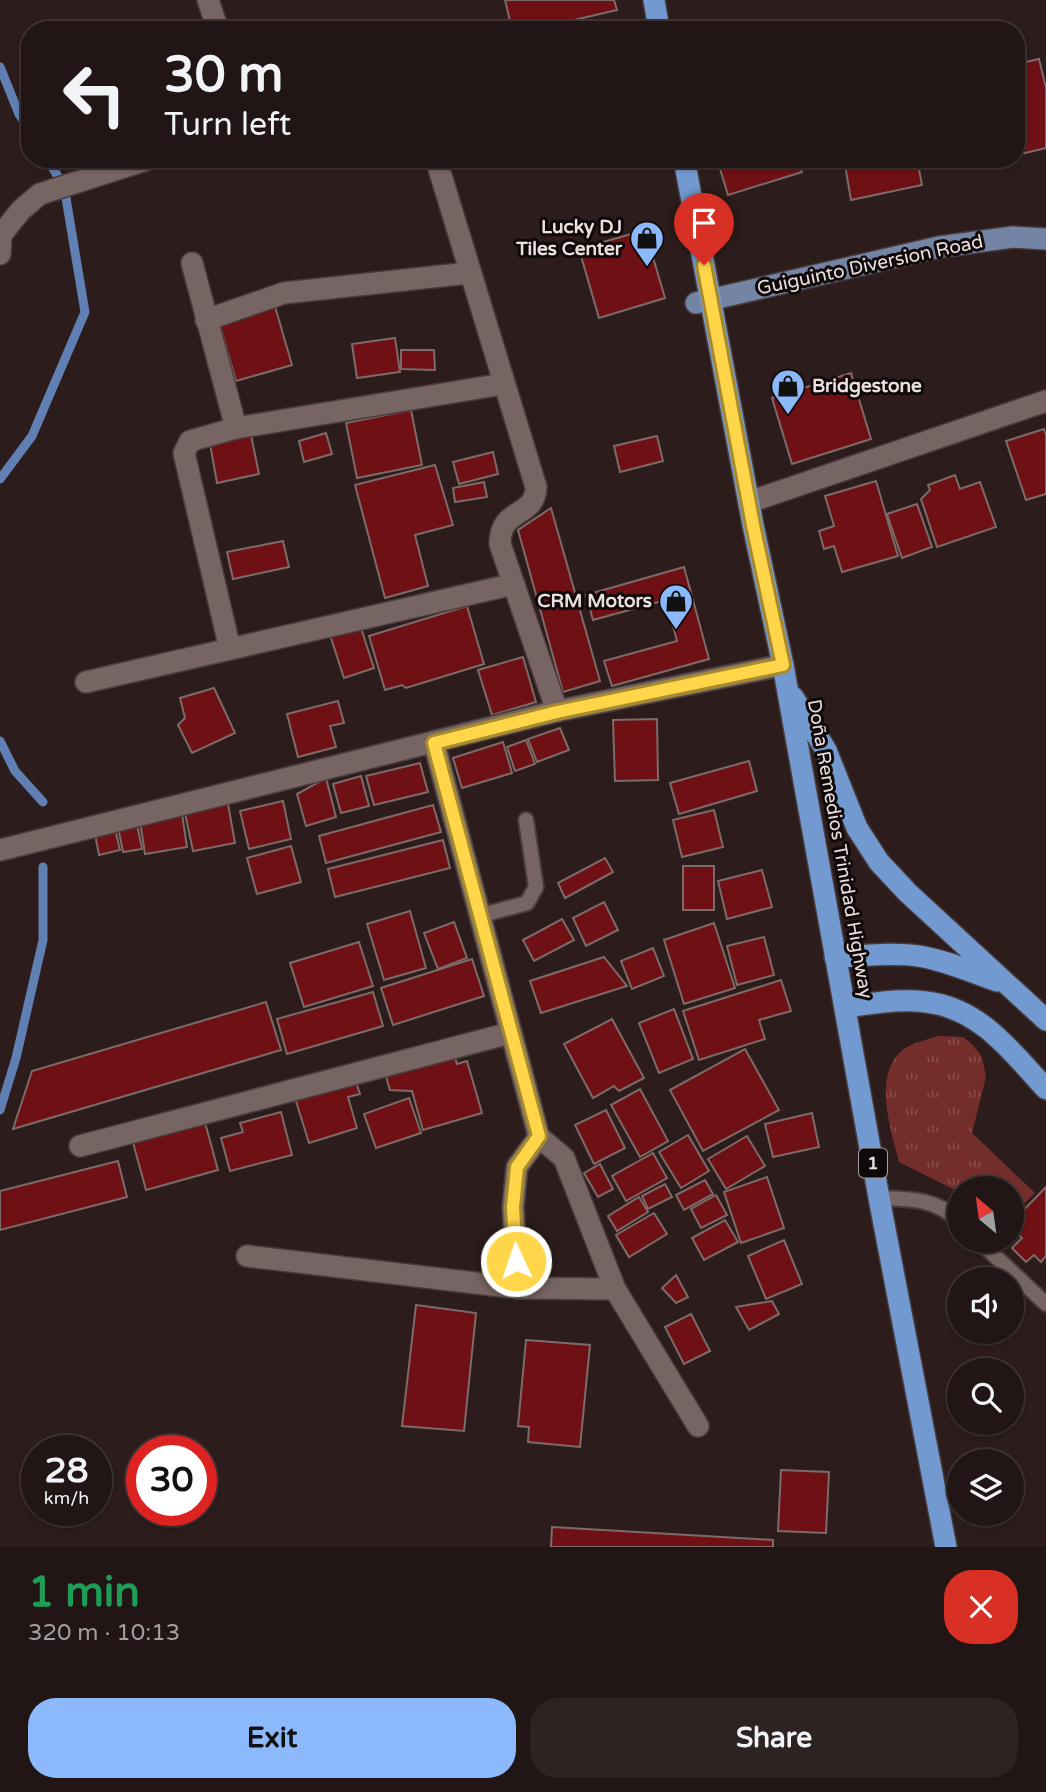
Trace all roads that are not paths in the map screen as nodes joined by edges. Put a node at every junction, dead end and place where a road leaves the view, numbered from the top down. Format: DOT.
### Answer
graph roads {
  1 [pos="208,0"];
  2 [pos="654,0"];
  3 [pos="215,21"];
  4 [pos="658,21"];
  5 [pos="121,168"];
  6 [pos="439,168"];
  7 [pos="686,168"];
  8 [pos="1046,239"];
  9 [pos="0,254"];
  10 [pos="192,263"];
  11 [pos="469,273"];
  12 [pos="695,303"];
  13 [pos="206,320"];
  14 [pos="503,384"];
  15 [pos="1046,401"];
  16 [pos="236,428"];
  17 [pos="749,502"];
  18 [pos="514,584"];
  19 [pos="230,649"];
  20 [pos="785,676"];
  21 [pos="86,682"];
  22 [pos="557,712"];
  23 [pos="434,743"];
  24 [pos="526,820"];
  25 [pos="0,851"];
  26 [pos="479,916"];
  27 [pos="835,957"];
  28 [pos="1005,985"];
  29 [pos="845,1007"];
  30 [pos="1046,1020"];
  31 [pos="510,1033"];
  32 [pos="1046,1089"];
  33 [pos="539,1136"];
  34 [pos="80,1146"];
  35 [pos="879,1198"];
  36 [pos="947,1214"];
  37 [pos="992,1253"];
  38 [pos="247,1256"];
  39 [pos="518,1288"];
  40 [pos="615,1289"];
  41 [pos="1046,1304"];
  42 [pos="698,1426"];
  43 [pos="946,1547"];
  1 -- 3 [label="street"];
  2 -- 4 [label="highway"];
  5 -- 9 [label="street"];
  6 -- 11 [label="street"];
  7 -- 17 [label="highway, Doña Remedios Trinidad Highway / 1"];
  8 -- 12 [label="main road, Guiguinto Diversion Road"];
  10 -- 13 [label="street"];
  11 -- 13 [label="street"];
  11 -- 14 [label="street"];
  13 -- 16 [label="street"];
  14 -- 16 [label="street"];
  14 -- 18 [label="street"];
  15 -- 17 [label="street"];
  16 -- 19 [label="street"];
  17 -- 20 [label="highway, Doña Remedios Trinidad Highway / 1"];
  18 -- 19 [label="street"];
  18 -- 22 [label="street"];
  19 -- 21 [label="street"];
  20 -- 22 [label="street"];
  20 -- 27 [label="highway, Doña Remedios Trinidad Highway / 1"];
  20 -- 28 [label="highway"];
  22 -- 23 [label="street"];
  23 -- 25 [label="street"];
  23 -- 26 [label="street"];
  24 -- 26 [label="lane"];
  26 -- 31 [label="street"];
  27 -- 28 [label="highway"];
  27 -- 29 [label="highway, Doña Remedios Trinidad Highway / 1"];
  28 -- 30 [label="highway"];
  29 -- 32 [label="highway"];
  29 -- 35 [label="highway, Doña Remedios Trinidad Highway / 1"];
  31 -- 33 [label="street"];
  31 -- 34 [label="street"];
  33 -- 39 [label="street"];
  33 -- 40 [label="street"];
  35 -- 36 [label="lane"];
  35 -- 43 [label="highway, Doña Remedios Trinidad Highway / 1"];
  37 -- 41 [label="lane"];
  38 -- 39 [label="street"];
  39 -- 40 [label="street"];
  40 -- 42 [label="street"];
}
